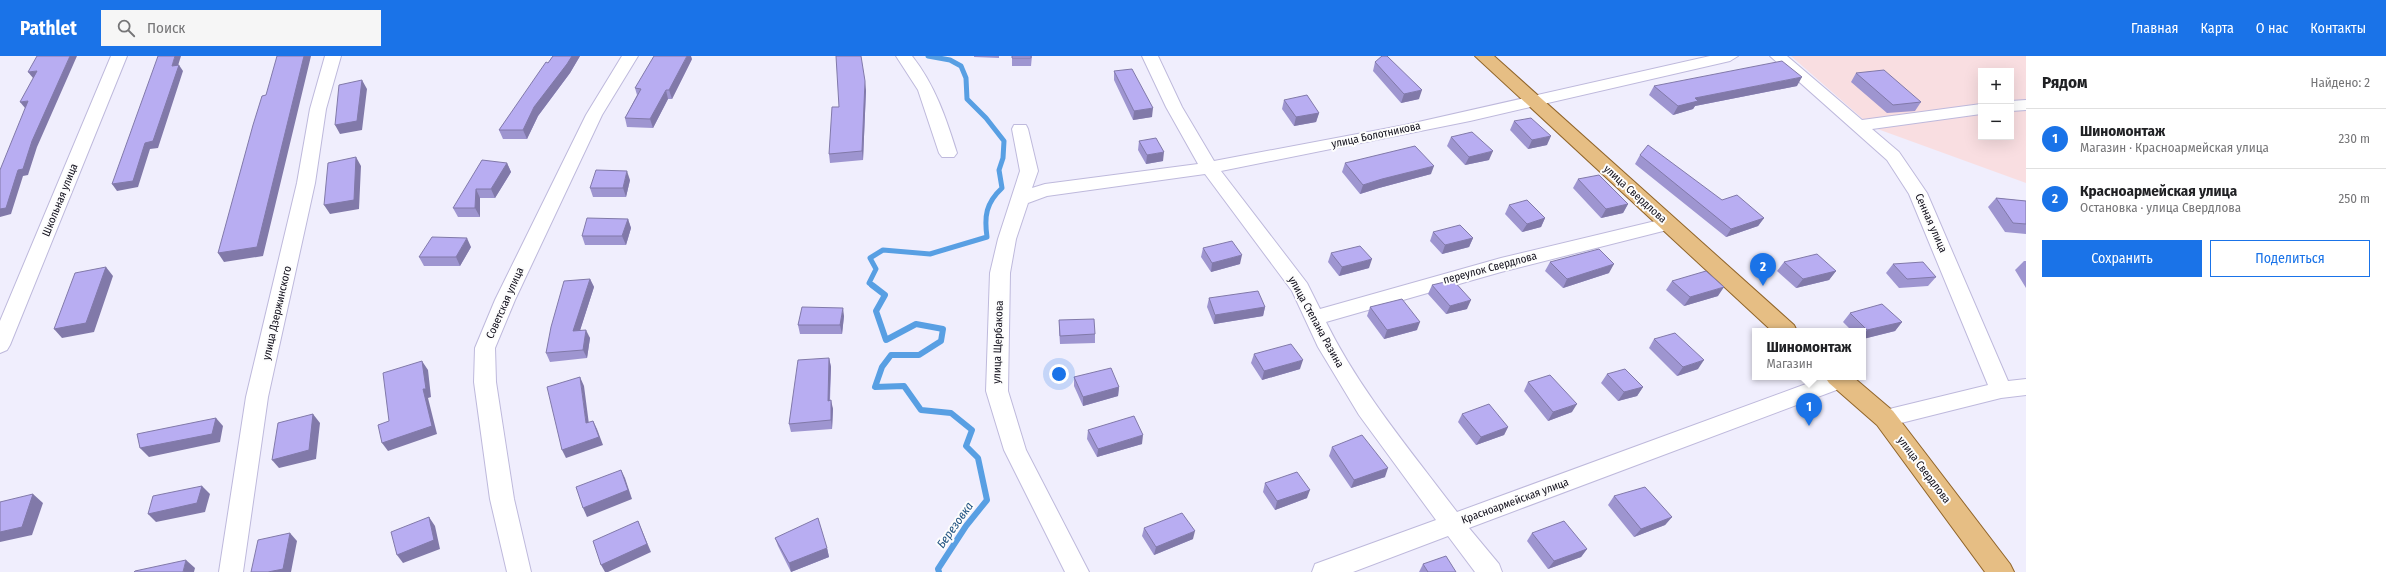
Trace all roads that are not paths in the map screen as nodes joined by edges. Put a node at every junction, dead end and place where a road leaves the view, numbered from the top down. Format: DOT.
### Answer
graph roads {
  1 [pos="119,56"];
  2 [pos="333,56"];
  3 [pos="630,56"];
  4 [pos="904,56"];
  5 [pos="1150,56"];
  6 [pos="1484,56"];
  7 [pos="1730,56"];
  8 [pos="1778,56"];
  9 [pos="1534,102"];
  10 [pos="2026,104"];
  11 [pos="2014,106"];
  12 [pos="1978,109"];
  13 [pos="1857,126"];
  14 [pos="1020,129"];
  15 [pos="948,153"];
  16 [pos="1209,168"];
  17 [pos="1020,199"];
  18 [pos="1668,224"];
  19 [pos="1314,318"];
  20 [pos="1783,328"];
  21 [pos="0,345"];
  22 [pos="1836,380"];
  23 [pos="1840,380"];
  24 [pos="2026,388"];
  25 [pos="2001,390"];
  26 [pos="1885,418"];
  27 [pos="1452,524"];
  28 [pos="231,572"];
  29 [pos="519,572"];
  30 [pos="1077,572"];
  31 [pos="1324,572"];
  32 [pos="1490,572"];
  33 [pos="2001,572"];
  1 -- 21 [label="street, Школьная улица"];
  2 -- 28 [label="street, улица Дзержинского"];
  3 -- 29 [label="street, Советская улица"];
  4 -- 15 [label="street"];
  5 -- 16 [label="street, улица Степана Разина"];
  6 -- 9 [label="main road, улица Свердлова"];
  7 -- 9 [label="street, улица Болотникова"];
  8 -- 13 [label="street, Сенная улица"];
  9 -- 16 [label="street, улица Болотникова"];
  9 -- 18 [label="main road, улица Свердлова"];
  10 -- 11 [label="street"];
  12 -- 13 [label="street"];
  13 -- 25 [label="street, Сенная улица"];
  14 -- 17 [label="street, улица Щербакова"];
  16 -- 17 [label="street, улица Болотникова"];
  16 -- 19 [label="street, улица Степана Разина"];
  17 -- 30 [label="street, улица Щербакова"];
  18 -- 19 [label="street, переулок Свердлова"];
  18 -- 20 [label="main road, улица Свердлова"];
  19 -- 27 [label="street, улица Степана Разина"];
  22 -- 27 [label="street, Красноармейская улица"];
  23 -- 26 [label="main road, улица Свердлова"];
  24 -- 25 [label="street"];
  25 -- 26 [label="street"];
  26 -- 33 [label="main road, улица Свердлова"];
  27 -- 31 [label="street, Красноармейская улица"];
  27 -- 32 [label="street, улица Степана Разина"];
}
